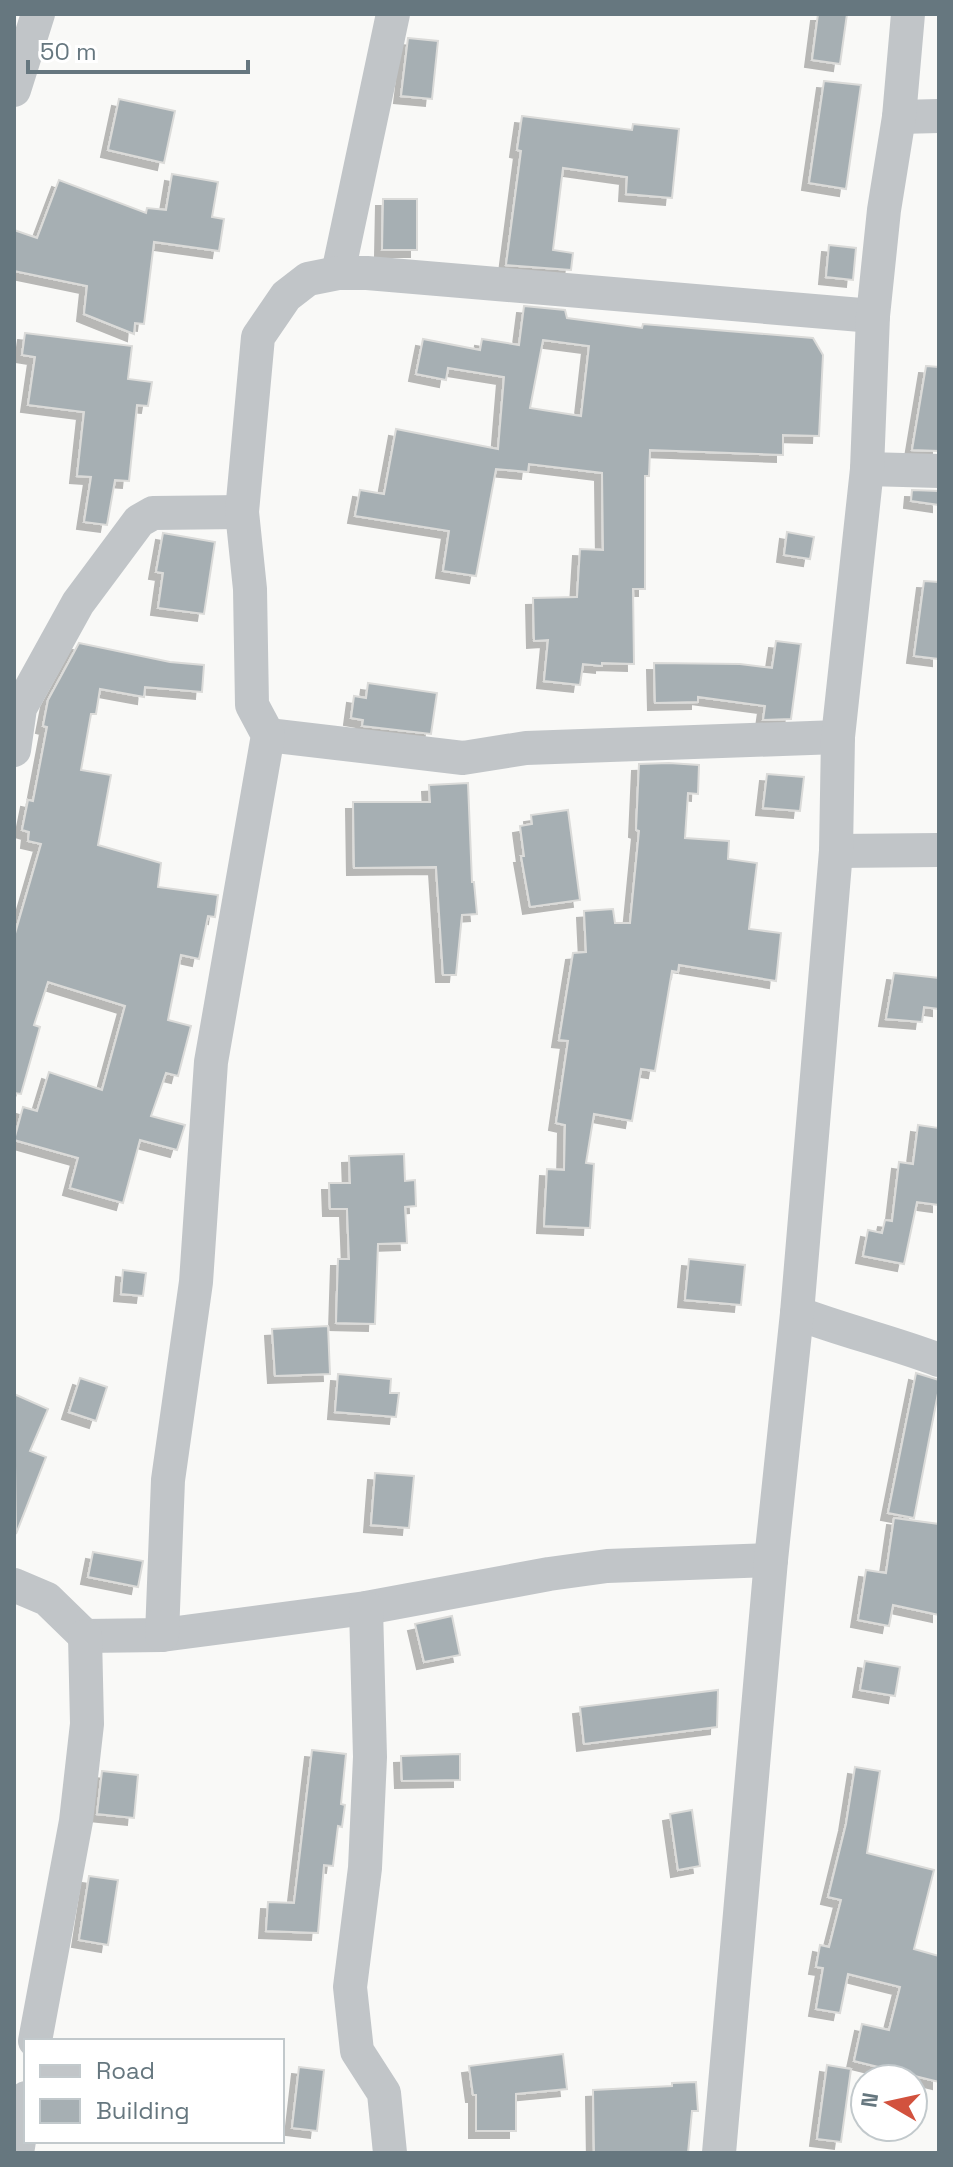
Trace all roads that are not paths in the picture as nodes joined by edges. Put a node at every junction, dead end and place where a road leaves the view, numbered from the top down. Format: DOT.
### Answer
graph roads {
  1 [pos="38,14"];
  2 [pos="393,14"];
  3 [pos="908,14"];
  4 [pos="14,90"];
  5 [pos="939,116"];
  6 [pos="899,117"];
  7 [pos="338,273"];
  8 [pos="873,316"];
  9 [pos="867,469"];
  10 [pos="939,471"];
  11 [pos="242,512"];
  12 [pos="268,735"];
  13 [pos="838,737"];
  14 [pos="14,750"];
  15 [pos="939,850"];
  16 [pos="836,851"];
  17 [pos="797,1313"];
  18 [pos="939,1360"];
  19 [pos="771,1560"];
  20 [pos="14,1585"];
  21 [pos="366,1608"];
  22 [pos="162,1635"];
  23 [pos="85,1636"];
  24 [pos="35,2039"];
  25 [pos="24,2110"];
  26 [pos="17,2153"];
  27 [pos="390,2153"];
  28 [pos="719,2153"];
  1 -- 4 [label="street"];
  2 -- 7 [label="street"];
  3 -- 6 [label="street"];
  5 -- 6 [label="street"];
  6 -- 8 [label="street"];
  7 -- 8 [label="street"];
  7 -- 11 [label="street"];
  8 -- 9 [label="street"];
  9 -- 10 [label="street"];
  9 -- 13 [label="street"];
  11 -- 12 [label="street"];
  11 -- 14 [label="street"];
  12 -- 13 [label="street"];
  12 -- 22 [label="street"];
  13 -- 16 [label="street"];
  15 -- 16 [label="street"];
  16 -- 17 [label="street"];
  17 -- 18 [label="street"];
  17 -- 19 [label="street"];
  19 -- 21 [label="street"];
  19 -- 28 [label="street"];
  20 -- 23 [label="street"];
  21 -- 22 [label="street"];
  21 -- 27 [label="street"];
  22 -- 23 [label="street"];
  23 -- 24 [label="street"];
  25 -- 26 [label="street"];
}
